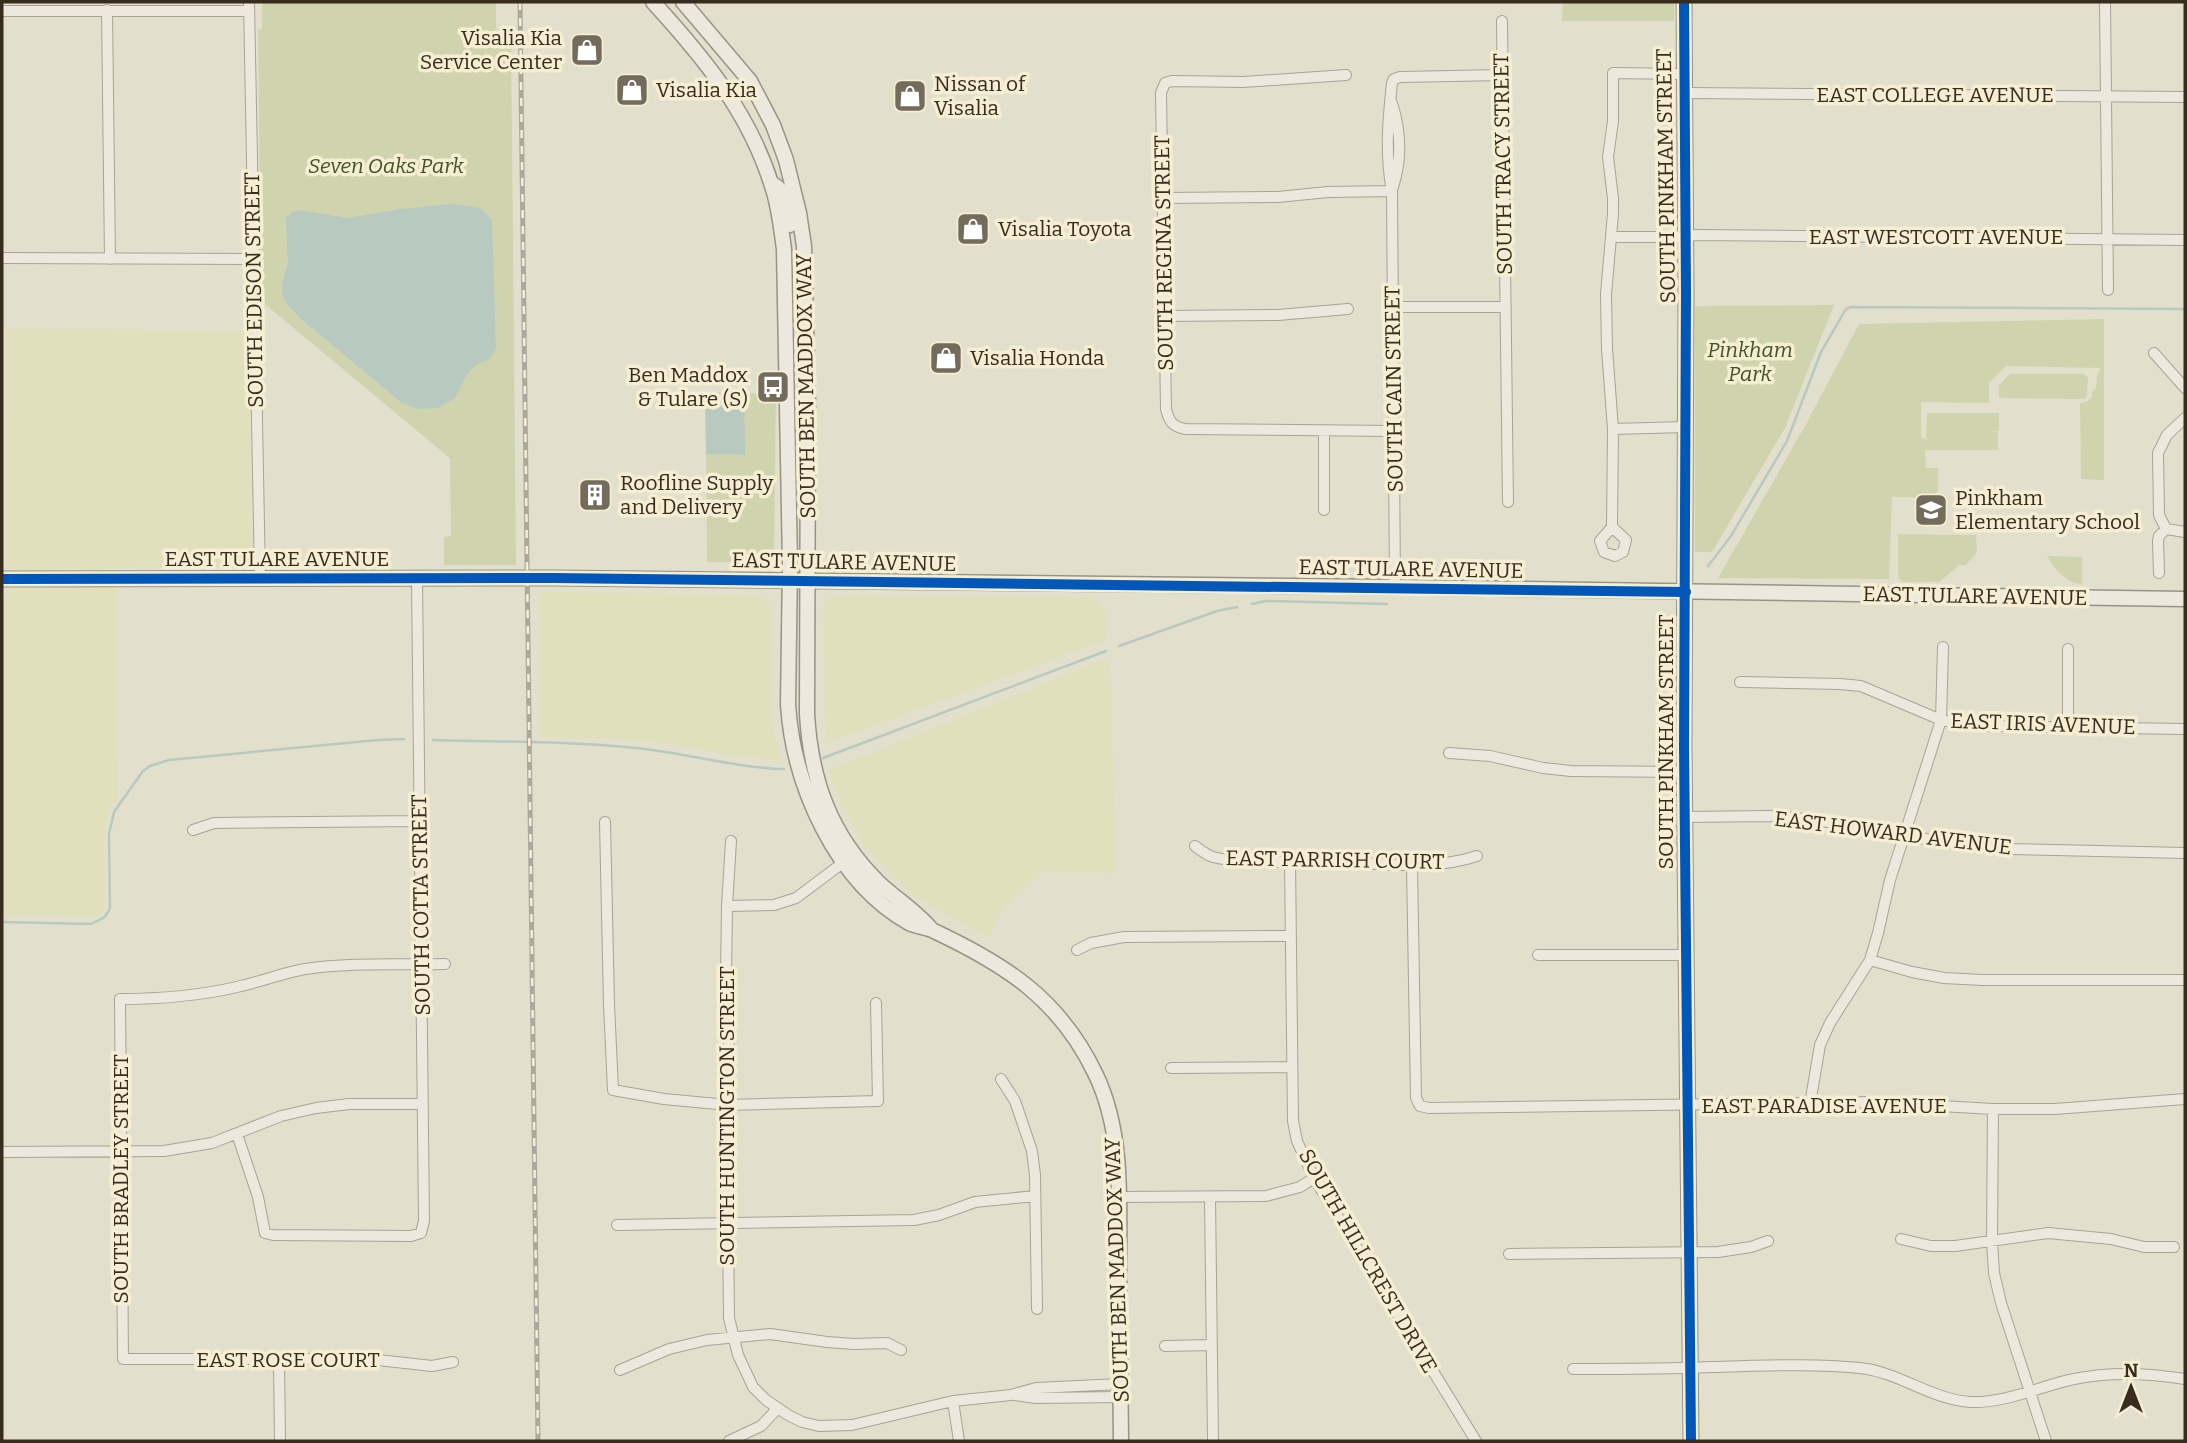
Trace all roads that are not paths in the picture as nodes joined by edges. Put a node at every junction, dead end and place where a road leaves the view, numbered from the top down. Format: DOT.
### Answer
graph roads {
  1 [pos="653,2"];
  2 [pos="683,2"];
  3 [pos="1684,2"];
  4 [pos="2105,2"];
  5 [pos="249,6"];
  6 [pos="107,9"];
  7 [pos="2,11"];
  8 [pos="1502,21"];
  9 [pos="1684,74"];
  10 [pos="1346,75"];
  11 [pos="1502,75"];
  12 [pos="1685,93"];
  13 [pos="2106,96"];
  14 [pos="2185,97"];
  15 [pos="772,184"];
  16 [pos="1392,191"];
  17 [pos="1163,198"];
  18 [pos="1686,236"];
  19 [pos="1611,237"];
  20 [pos="2108,239"];
  21 [pos="2185,240"];
  22 [pos="2,258"];
  23 [pos="110,259"];
  24 [pos="254,259"];
  25 [pos="2108,290"];
  26 [pos="806,298"];
  27 [pos="1393,307"];
  28 [pos="1505,307"];
  29 [pos="1348,309"];
  30 [pos="1165,316"];
  31 [pos="2154,353"];
  32 [pos="2185,388"];
  33 [pos="2185,418"];
  34 [pos="1686,427"];
  35 [pos="1613,429"];
  36 [pos="1324,431"];
  37 [pos="1394,431"];
  38 [pos="1508,502"];
  39 [pos="1324,510"];
  40 [pos="1612,527"];
  41 [pos="2166,529"];
  42 [pos="2185,532"];
  43 [pos="2159,573"];
  44 [pos="260,578"];
  45 [pos="417,578"];
  46 [pos="2,579"];
  47 [pos="789,581"];
  48 [pos="808,581"];
  49 [pos="1395,587"];
  50 [pos="1686,593"];
  51 [pos="2185,599"];
  52 [pos="1943,647"];
  53 [pos="2068,649"];
  54 [pos="1740,682"];
  55 [pos="1941,720"];
  56 [pos="2068,727"];
  57 [pos="2185,729"];
  58 [pos="1449,752"];
  59 [pos="1684,772"];
  60 [pos="1685,817"];
  61 [pos="420,821"];
  62 [pos="605,822"];
  63 [pos="193,830"];
  64 [pos="1904,836"];
  65 [pos="732,841"];
  66 [pos="1195,846"];
  67 [pos="2185,853"];
  68 [pos="1477,856"];
  69 [pos="1290,861"];
  70 [pos="845,862"];
  71 [pos="1412,866"];
  72 [pos="727,906"];
  73 [pos="931,929"];
  74 [pos="1290,936"];
  75 [pos="1077,950"];
  76 [pos="1538,955"];
  77 [pos="1686,955"];
  78 [pos="1870,960"];
  79 [pos="421,964"];
  80 [pos="445,964"];
  81 [pos="2185,980"];
  82 [pos="876,1003"];
  83 [pos="1291,1067"];
  84 [pos="1171,1068"];
  85 [pos="1001,1079"];
  86 [pos="2185,1099"];
  87 [pos="423,1104"];
  88 [pos="1810,1104"];
  89 [pos="728,1105"];
  90 [pos="1688,1105"];
  91 [pos="1993,1109"];
  92 [pos="237,1134"];
  93 [pos="2,1152"];
  94 [pos="121,1152"];
  95 [pos="1314,1178"];
  96 [pos="1035,1196"];
  97 [pos="1119,1197"];
  98 [pos="1210,1197"];
  99 [pos="728,1223"];
  100 [pos="617,1225"];
  101 [pos="1902,1239"];
  102 [pos="1768,1241"];
  103 [pos="1992,1241"];
  104 [pos="2174,1247"];
  105 [pos="1689,1253"];
  106 [pos="1509,1254"];
  107 [pos="1037,1310"];
  108 [pos="732,1337"];
  109 [pos="1211,1345"];
  110 [pos="1165,1346"];
  111 [pos="901,1350"];
  112 [pos="123,1359"];
  113 [pos="279,1360"];
  114 [pos="453,1362"];
  115 [pos="1690,1368"];
  116 [pos="1573,1369"];
  117 [pos="620,1370"];
  118 [pos="2185,1379"];
  119 [pos="1120,1390"];
  120 [pos="2030,1391"];
  121 [pos="953,1401"];
  122 [pos="778,1409"];
  123 [pos="280,1441"];
  124 [pos="729,1441"];
  125 [pos="958,1441"];
  126 [pos="1121,1441"];
  127 [pos="1213,1441"];
  128 [pos="1476,1441"];
  129 [pos="1691,1441"];
  130 [pos="2046,1441"];
  1 -- 15 [label="street, SOUTH BEN MADDOX WAY"];
  2 -- 26 [label="street, SOUTH BEN MADDOX WAY"];
  3 -- 9 [label="street, SOUTH PINKHAM STREET"];
  4 -- 13 [label="street"];
  5 -- 6 [label="street"];
  5 -- 24 [label="street, SOUTH EDISON STREET"];
  6 -- 7 [label="street"];
  6 -- 23 [label="street"];
  8 -- 11 [label="street, SOUTH TRACY STREET"];
  9 -- 12 [label="street, SOUTH PINKHAM STREET"];
  9 -- 19 [label="street, SOUTH PINKHAM STREET"];
  10 -- 17 [label="street, SOUTH REGINA STREET"];
  11 -- 16 [label="street, SOUTH CAIN STREET"];
  11 -- 28 [label="street, SOUTH TRACY STREET"];
  12 -- 13 [label="street, EAST COLLEGE AVENUE"];
  12 -- 18 [label="street, SOUTH PINKHAM STREET"];
  13 -- 14 [label="street, EAST COLLEGE AVENUE"];
  13 -- 20 [label="street"];
  15 -- 26 [label="street"];
  15 -- 47 [label="street, SOUTH BEN MADDOX WAY"];
  16 -- 17 [label="street"];
  16 -- 27 [label="street, SOUTH CAIN STREET"];
  17 -- 30 [label="street, SOUTH REGINA STREET"];
  18 -- 19 [label="street, SOUTH PINKHAM STREET"];
  18 -- 20 [label="street, EAST WESTCOTT AVENUE"];
  18 -- 34 [label="street, SOUTH PINKHAM STREET"];
  19 -- 35 [label="street, SOUTH PINKHAM STREET"];
  20 -- 21 [label="street, EAST WESTCOTT AVENUE"];
  20 -- 25 [label="street"];
  22 -- 23 [label="street"];
  23 -- 24 [label="street"];
  24 -- 44 [label="street, SOUTH EDISON STREET"];
  26 -- 48 [label="street, SOUTH BEN MADDOX WAY"];
  27 -- 28 [label="street"];
  27 -- 37 [label="street, SOUTH CAIN STREET"];
  28 -- 38 [label="street, SOUTH TRACY STREET"];
  29 -- 30 [label="street"];
  30 -- 36 [label="street, SOUTH REGINA STREET"];
  31 -- 32 [label="street"];
  33 -- 41 [label="street"];
  34 -- 35 [label="street"];
  34 -- 50 [label="street, SOUTH PINKHAM STREET"];
  35 -- 40 [label="street, SOUTH PINKHAM STREET"];
  36 -- 37 [label="street"];
  36 -- 39 [label="street"];
  37 -- 49 [label="street, SOUTH CAIN STREET"];
  41 -- 42 [label="street"];
  41 -- 43 [label="street"];
  44 -- 45 [label="street, EAST TULARE AVENUE"];
  44 -- 46 [label="street, EAST TULARE AVENUE"];
  45 -- 47 [label="street, EAST TULARE AVENUE"];
  45 -- 61 [label="street, SOUTH COTTA STREET"];
  47 -- 48 [label="street, EAST TULARE AVENUE"];
  47 -- 70 [label="street, SOUTH BEN MADDOX WAY"];
  48 -- 49 [label="street, EAST TULARE AVENUE"];
  48 -- 73 [label="street, SOUTH BEN MADDOX WAY"];
  49 -- 50 [label="street, EAST TULARE AVENUE"];
  50 -- 51 [label="street, EAST TULARE AVENUE"];
  50 -- 59 [label="street, SOUTH PINKHAM STREET"];
  52 -- 55 [label="street"];
  53 -- 56 [label="street"];
  54 -- 55 [label="street, EAST IRIS AVENUE"];
  55 -- 56 [label="street, EAST IRIS AVENUE"];
  55 -- 64 [label="street"];
  56 -- 57 [label="street, EAST IRIS AVENUE"];
  58 -- 59 [label="street"];
  59 -- 60 [label="street, SOUTH PINKHAM STREET"];
  60 -- 64 [label="street, EAST HOWARD AVENUE"];
  60 -- 77 [label="street, SOUTH PINKHAM STREET"];
  61 -- 63 [label="street"];
  61 -- 79 [label="street, SOUTH COTTA STREET"];
  62 -- 89 [label="street"];
  64 -- 67 [label="street, EAST HOWARD AVENUE"];
  64 -- 78 [label="street"];
  65 -- 72 [label="street, SOUTH HUNTINGTON STREET"];
  66 -- 69 [label="street, EAST PARRISH COURT"];
  68 -- 71 [label="street, EAST PARRISH COURT"];
  69 -- 71 [label="street, EAST PARRISH COURT"];
  69 -- 74 [label="street, SOUTH HILLCREST DRIVE"];
  70 -- 72 [label="street"];
  70 -- 73 [label="street, SOUTH BEN MADDOX WAY"];
  71 -- 90 [label="street, EAST PARADISE AVENUE"];
  72 -- 89 [label="street, SOUTH HUNTINGTON STREET"];
  73 -- 97 [label="street, SOUTH BEN MADDOX WAY"];
  74 -- 75 [label="street"];
  74 -- 83 [label="street, SOUTH HILLCREST DRIVE"];
  76 -- 77 [label="street"];
  77 -- 90 [label="street, SOUTH PINKHAM STREET"];
  78 -- 81 [label="street"];
  78 -- 88 [label="street"];
  79 -- 80 [label="street"];
  79 -- 87 [label="street, SOUTH COTTA STREET"];
  79 -- 94 [label="street, SOUTH BRADLEY STREET"];
  82 -- 89 [label="street"];
  83 -- 84 [label="street"];
  83 -- 95 [label="street, SOUTH HILLCREST DRIVE"];
  85 -- 96 [label="street"];
  86 -- 91 [label="street, EAST PARADISE AVENUE"];
  87 -- 92 [label="street"];
  87 -- 92 [label="street, SOUTH COTTA STREET"];
  88 -- 90 [label="street, EAST PARADISE AVENUE"];
  88 -- 91 [label="street, EAST PARADISE AVENUE"];
  89 -- 99 [label="street, SOUTH HUNTINGTON STREET"];
  90 -- 105 [label="street, SOUTH PINKHAM STREET"];
  91 -- 103 [label="street"];
  92 -- 94 [label="street"];
  93 -- 94 [label="street"];
  94 -- 112 [label="street, SOUTH BRADLEY STREET"];
  95 -- 98 [label="street"];
  95 -- 128 [label="street, SOUTH HILLCREST DRIVE"];
  96 -- 99 [label="street"];
  96 -- 107 [label="street"];
  97 -- 98 [label="street"];
  97 -- 119 [label="street, SOUTH BEN MADDOX WAY"];
  98 -- 109 [label="street"];
  99 -- 100 [label="street"];
  99 -- 108 [label="street, SOUTH HUNTINGTON STREET"];
  101 -- 103 [label="street"];
  102 -- 105 [label="street"];
  103 -- 104 [label="street"];
  103 -- 120 [label="street"];
  105 -- 106 [label="street"];
  105 -- 115 [label="street, SOUTH PINKHAM STREET"];
  108 -- 111 [label="street"];
  108 -- 117 [label="street"];
  108 -- 122 [label="street, SOUTH HUNTINGTON STREET"];
  109 -- 110 [label="street"];
  109 -- 127 [label="street"];
  112 -- 113 [label="street, EAST ROSE COURT"];
  113 -- 114 [label="street, EAST ROSE COURT"];
  113 -- 123 [label="street"];
  115 -- 116 [label="street"];
  115 -- 120 [label="street"];
  115 -- 129 [label="street, SOUTH PINKHAM STREET"];
  118 -- 120 [label="street"];
  119 -- 121 [label="street"];
  119 -- 126 [label="street, SOUTH BEN MADDOX WAY"];
  120 -- 130 [label="street"];
  121 -- 122 [label="street"];
  121 -- 125 [label="street"];
  122 -- 124 [label="street"];
}
